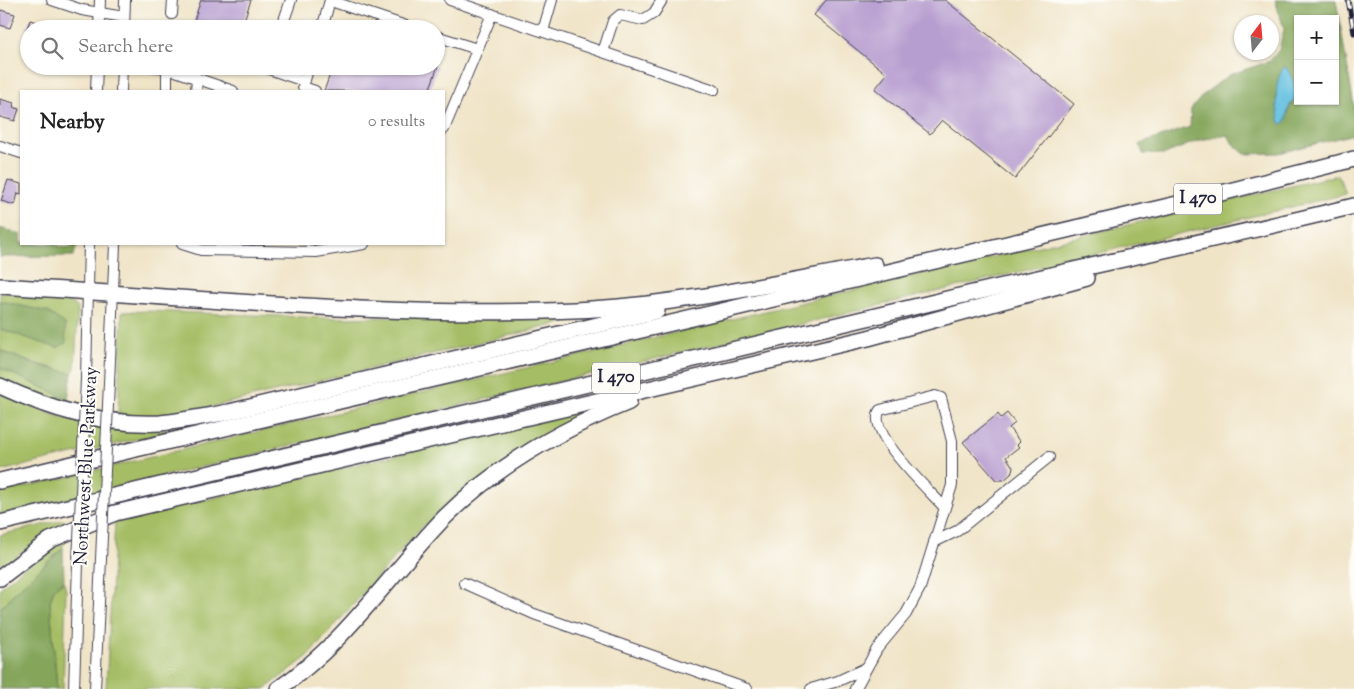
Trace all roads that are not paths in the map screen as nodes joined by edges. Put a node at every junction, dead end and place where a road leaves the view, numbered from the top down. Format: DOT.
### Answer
graph roads {
  1 [pos="52,0"];
  2 [pos="100,0"];
  3 [pos="125,0"];
  4 [pos="172,0"];
  5 [pos="291,0"];
  6 [pos="330,0"];
  7 [pos="450,0"];
  8 [pos="552,0"];
  9 [pos="662,0"];
  10 [pos="99,12"];
  11 [pos="172,14"];
  12 [pos="492,14"];
  13 [pos="124,17"];
  14 [pos="99,20"];
  15 [pos="284,20"];
  16 [pos="324,20"];
  17 [pos="389,20"];
  18 [pos="543,31"];
  19 [pos="445,39"];
  20 [pos="477,50"];
  21 [pos="603,52"];
  22 [pos="97,75"];
  23 [pos="122,75"];
  24 [pos="167,75"];
  25 [pos="188,75"];
  26 [pos="286,75"];
  27 [pos="306,75"];
  28 [pos="197,78"];
  29 [pos="304,81"];
  30 [pos="96,90"];
  31 [pos="121,90"];
  32 [pos="167,90"];
  33 [pos="196,90"];
  34 [pos="230,90"];
  35 [pos="312,90"];
  36 [pos="714,90"];
  37 [pos="445,127"];
  38 [pos="0,146"];
  39 [pos="20,153"];
  40 [pos="1350,160"];
  41 [pos="1353,206"];
  42 [pos="1048,234"];
  43 [pos="1233,236"];
  44 [pos="89,245"];
  45 [pos="115,245"];
  46 [pos="185,245"];
  47 [pos="352,245"];
  48 [pos="314,248"];
  49 [pos="0,286"];
  50 [pos="760,286"];
  51 [pos="87,291"];
  52 [pos="113,292"];
  53 [pos="677,384"];
  54 [pos="0,386"];
  55 [pos="1049,457"];
  56 [pos="0,482"];
  57 [pos="945,508"];
  58 [pos="0,523"];
  59 [pos="934,542"];
  60 [pos="0,578"];
  61 [pos="464,583"];
  62 [pos="866,668"];
  63 [pos="74,689"];
  64 [pos="96,689"];
  65 [pos="278,689"];
  66 [pos="747,689"];
  67 [pos="811,689"];
  68 [pos="855,689"];
  1 -- 10 [label="street"];
  2 -- 10 [label="street"];
  3 -- 13 [label="street"];
  4 -- 11 [label="street"];
  5 -- 15 [label="street"];
  6 -- 16 [label="street"];
  6 -- 17 [label="street"];
  7 -- 12 [label="street"];
  8 -- 18 [label="street"];
  9 -- 21 [label="street"];
  10 -- 13 [label="street"];
  10 -- 14 [label="street"];
  12 -- 18 [label="street"];
  12 -- 20 [label="street"];
  18 -- 21 [label="street"];
  19 -- 20 [label="street"];
  20 -- 37 [label="street"];
  21 -- 36 [label="street"];
  22 -- 30 [label="street"];
  23 -- 31 [label="street"];
  24 -- 32 [label="street"];
  25 -- 28 [label="street"];
  26 -- 29 [label="street"];
  27 -- 29 [label="street"];
  28 -- 33 [label="street"];
  28 -- 34 [label="street"];
  29 -- 35 [label="street"];
  38 -- 39 [label="street"];
  40 -- 42 [label="highway, I 470"];
  41 -- 43 [label="highway, I 470"];
  42 -- 50 [label="highway"];
  42 -- 56 [label="highway, I 470"];
  43 -- 53 [label="highway"];
  43 -- 58 [label="highway, I 470"];
  44 -- 51 [label="street, Northwest Blue Parkway"];
  45 -- 52 [label="street, Northwest Blue Parkway"];
  46 -- 48 [label="street"];
  47 -- 48 [label="street"];
  49 -- 51 [label="highway"];
  50 -- 52 [label="highway"];
  50 -- 54 [label="highway"];
  51 -- 52 [label="highway"];
  51 -- 63 [label="street, Northwest Blue Parkway, bridge"];
  52 -- 64 [label="street, Northwest Blue Parkway, bridge"];
  53 -- 60 [label="highway"];
  53 -- 65 [label="highway"];
  55 -- 59 [label="street"];
  57 -- 57 [label="street"];
  57 -- 59 [label="street"];
  59 -- 62 [label="street"];
  61 -- 66 [label="street"];
  62 -- 67 [label="street"];
  62 -- 68 [label="street"];
}
